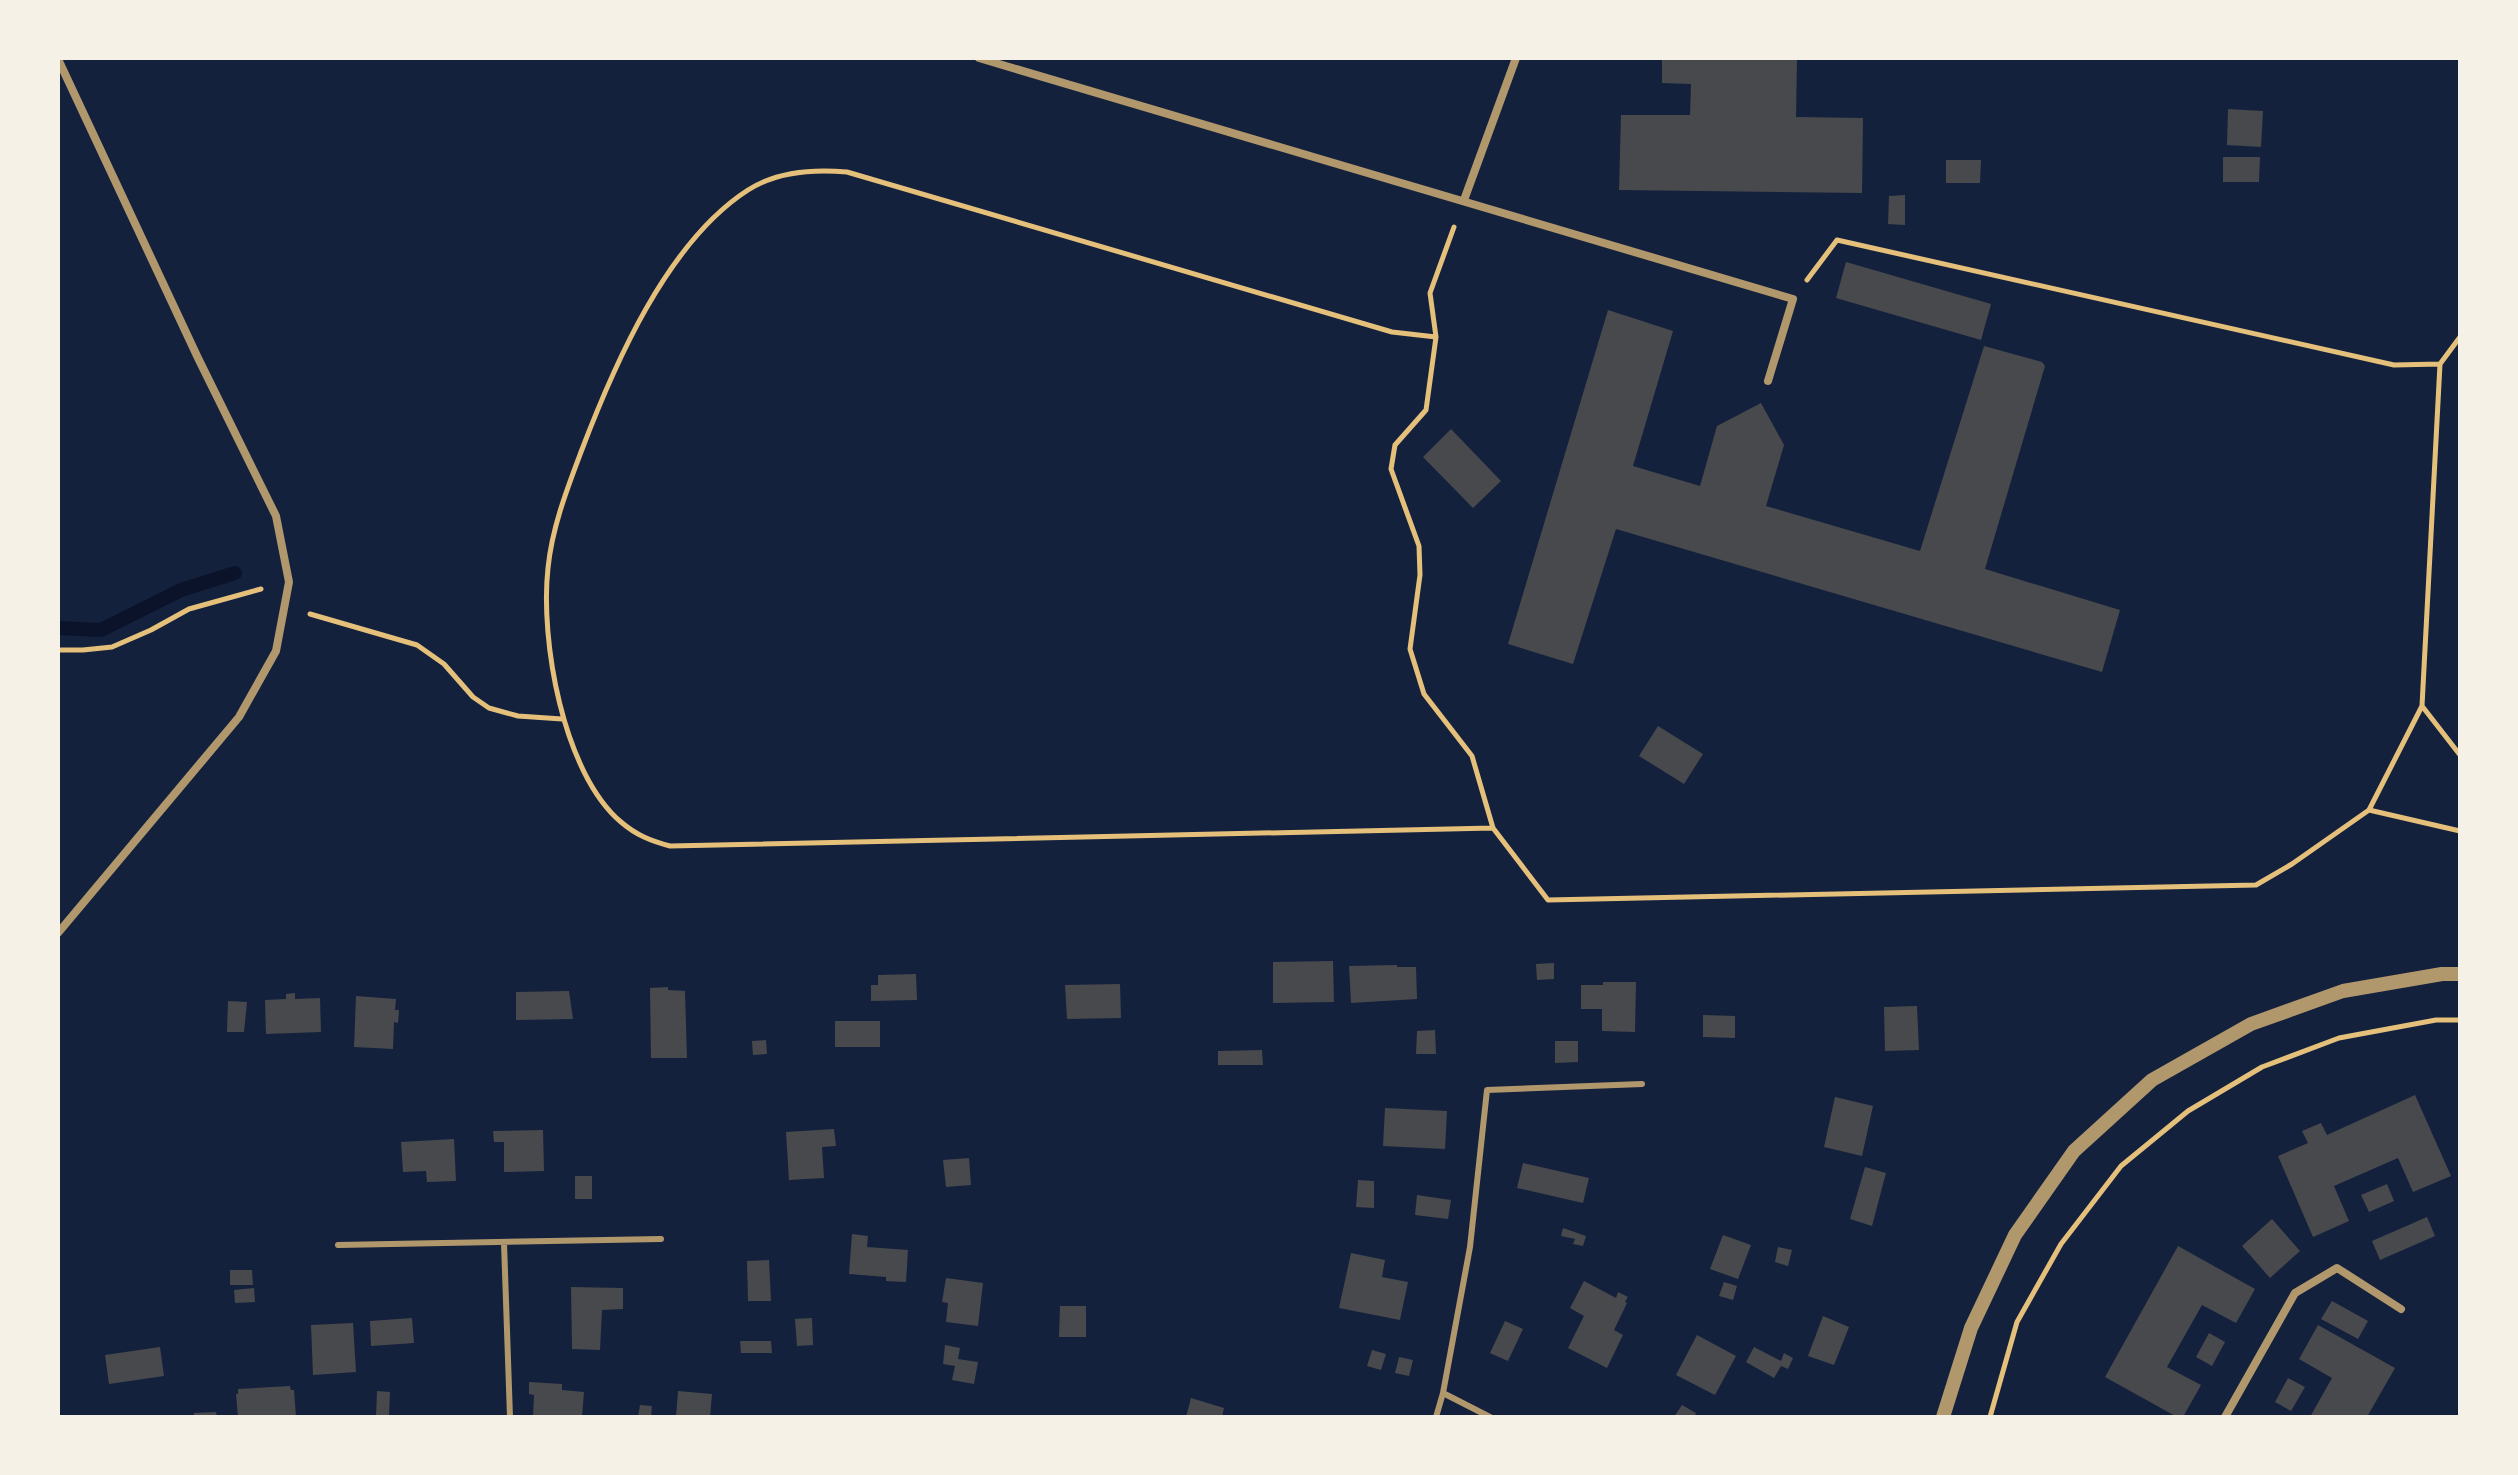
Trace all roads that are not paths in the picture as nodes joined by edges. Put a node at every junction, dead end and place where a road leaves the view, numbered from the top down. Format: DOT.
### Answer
graph roads {
  1 [pos="979,58"];
  2 [pos="1516,58"];
  3 [pos="58,59"];
  4 [pos="1464,200"];
  5 [pos="1768,381"];
  6 [pos="58,933"];
  7 [pos="2460,974"];
  8 [pos="1642,1084"];
  9 [pos="661,1239"];
  10 [pos="504,1243"];
  11 [pos="338,1245"];
  12 [pos="2401,1309"];
  13 [pos="1443,1393"];
  14 [pos="510,1417"];
  15 [pos="1436,1417"];
  16 [pos="1490,1417"];
  17 [pos="1943,1417"];
  18 [pos="2225,1417"];
  1 -- 4 [label="street"];
  2 -- 4 [label="street"];
  3 -- 6 [label="street"];
  4 -- 5 [label="street"];
  7 -- 17 [label="street"];
  8 -- 13 [label="lane"];
  9 -- 10 [label="lane"];
  10 -- 11 [label="lane"];
  10 -- 14 [label="lane"];
  12 -- 18 [label="street"];
  13 -- 15 [label="lane"];
  13 -- 16 [label="lane"];
}
